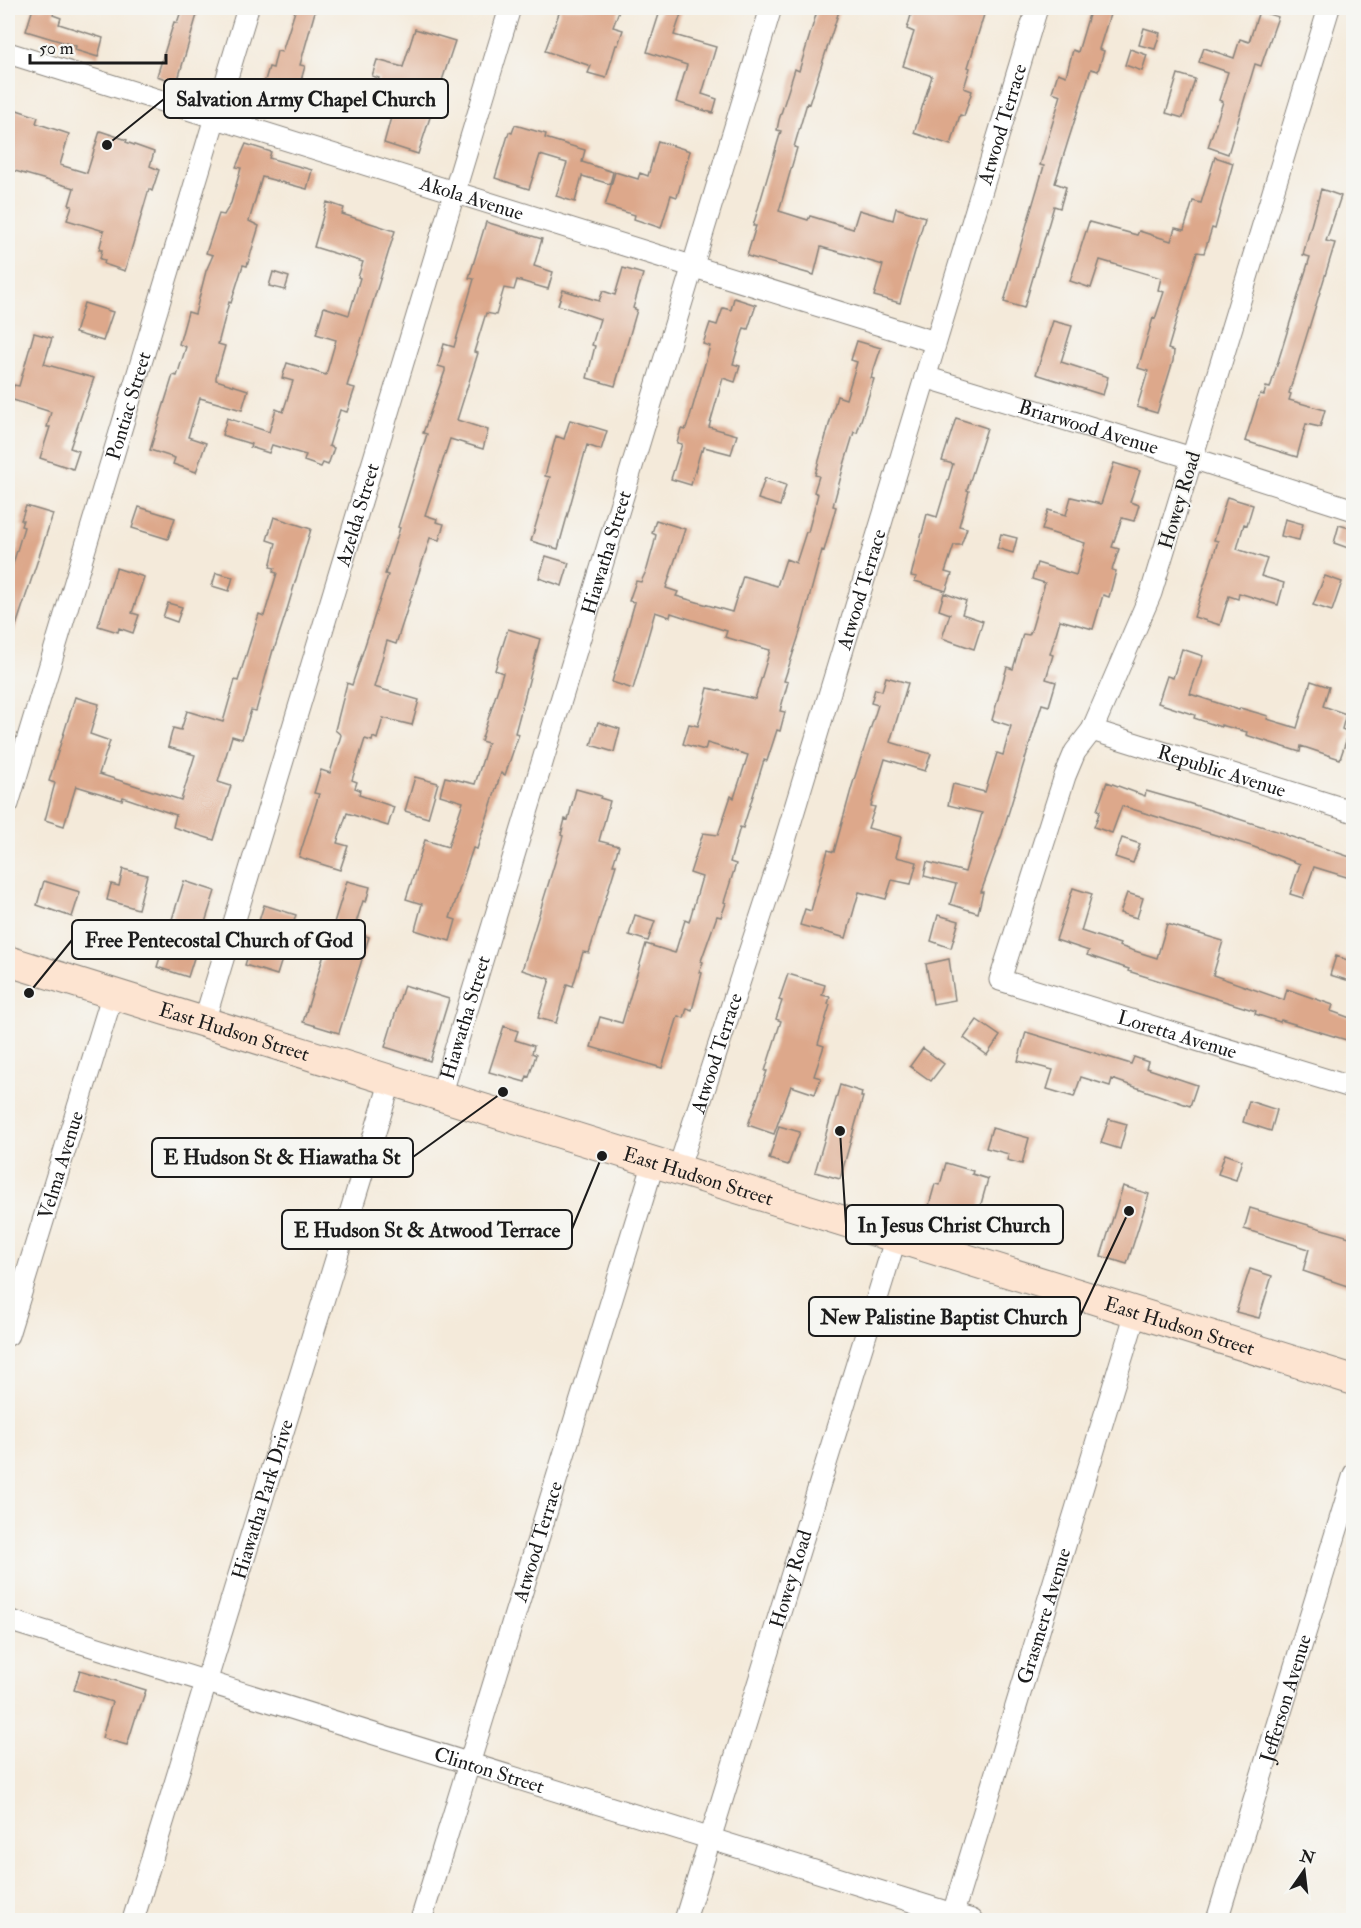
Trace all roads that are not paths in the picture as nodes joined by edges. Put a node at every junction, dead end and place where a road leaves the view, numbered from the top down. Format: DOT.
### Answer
graph roads {
  1 [pos="248,8"];
  2 [pos="510,8"];
  3 [pos="771,8"];
  4 [pos="1037,8"];
  5 [pos="1329,8"];
  6 [pos="8,53"];
  7 [pos="215,117"];
  8 [pos="454,193"];
  9 [pos="693,267"];
  10 [pos="936,342"];
  11 [pos="925,377"];
  12 [pos="1192,458"];
  13 [pos="1353,510"];
  14 [pos="1092,730"];
  15 [pos="8,804"];
  16 [pos="1353,812"];
  17 [pos="8,961"];
  18 [pos="1000,980"];
  19 [pos="113,993"];
  20 [pos="204,1022"];
  21 [pos="391,1080"];
  22 [pos="1353,1088"];
  23 [pos="441,1096"];
  24 [pos="666,1166"];
  25 [pos="896,1237"];
  26 [pos="1136,1312"];
  27 [pos="8,1335"];
  28 [pos="1353,1380"];
  29 [pos="1353,1474"];
  30 [pos="8,1620"];
  31 [pos="206,1682"];
  32 [pos="469,1764"];
  33 [pos="710,1839"];
  34 [pos="959,1919"];
  35 [pos="133,1920"];
  36 [pos="421,1920"];
  37 [pos="685,1920"];
  38 [pos="1217,1920"];
  1 -- 7 [label="street, Pontiac Street"];
  2 -- 8 [label="street, Azelda Street"];
  3 -- 9 [label="street, Hiawatha Street"];
  4 -- 10 [label="street, Atwood Terrace"];
  5 -- 12 [label="street, Howey Road"];
  6 -- 7 [label="street, Akola Avenue"];
  7 -- 8 [label="street, Akola Avenue"];
  7 -- 15 [label="street, Pontiac Street"];
  8 -- 9 [label="street, Akola Avenue"];
  8 -- 20 [label="street, Azelda Street"];
  9 -- 10 [label="street, Akola Avenue"];
  9 -- 23 [label="street, Hiawatha Street"];
  10 -- 11 [label="street, Atwood Terrace"];
  11 -- 12 [label="street, Briarwood Avenue"];
  11 -- 24 [label="street, Atwood Terrace"];
  12 -- 13 [label="street, Briarwood Avenue"];
  12 -- 14 [label="street, Howey Road"];
  14 -- 16 [label="street, Republic Avenue"];
  14 -- 18 [label="street, Howey Road"];
  17 -- 19 [label="main road, East Hudson Street"];
  18 -- 22 [label="street, Loretta Avenue"];
  19 -- 20 [label="main road, East Hudson Street"];
  19 -- 27 [label="street, Velma Avenue"];
  20 -- 21 [label="main road, East Hudson Street"];
  21 -- 23 [label="main road, East Hudson Street"];
  21 -- 31 [label="street, Hiawatha Park Drive"];
  23 -- 24 [label="main road, East Hudson Street"];
  24 -- 25 [label="main road, East Hudson Street"];
  24 -- 32 [label="street, Atwood Terrace"];
  25 -- 26 [label="main road, East Hudson Street"];
  25 -- 33 [label="street, Howey Road"];
  26 -- 28 [label="main road, East Hudson Street"];
  26 -- 34 [label="street, Grasmere Avenue"];
  29 -- 38 [label="street, Jefferson Avenue"];
  30 -- 31 [label="street, Clinton Street"];
  31 -- 32 [label="street, Clinton Street"];
  31 -- 35 [label="street, Hiawatha Park Drive"];
  32 -- 33 [label="street, Clinton Street"];
  32 -- 36 [label="street, Atwood Terrace"];
  33 -- 34 [label="street, Clinton Street"];
  33 -- 37 [label="street, Howey Road"];
}
